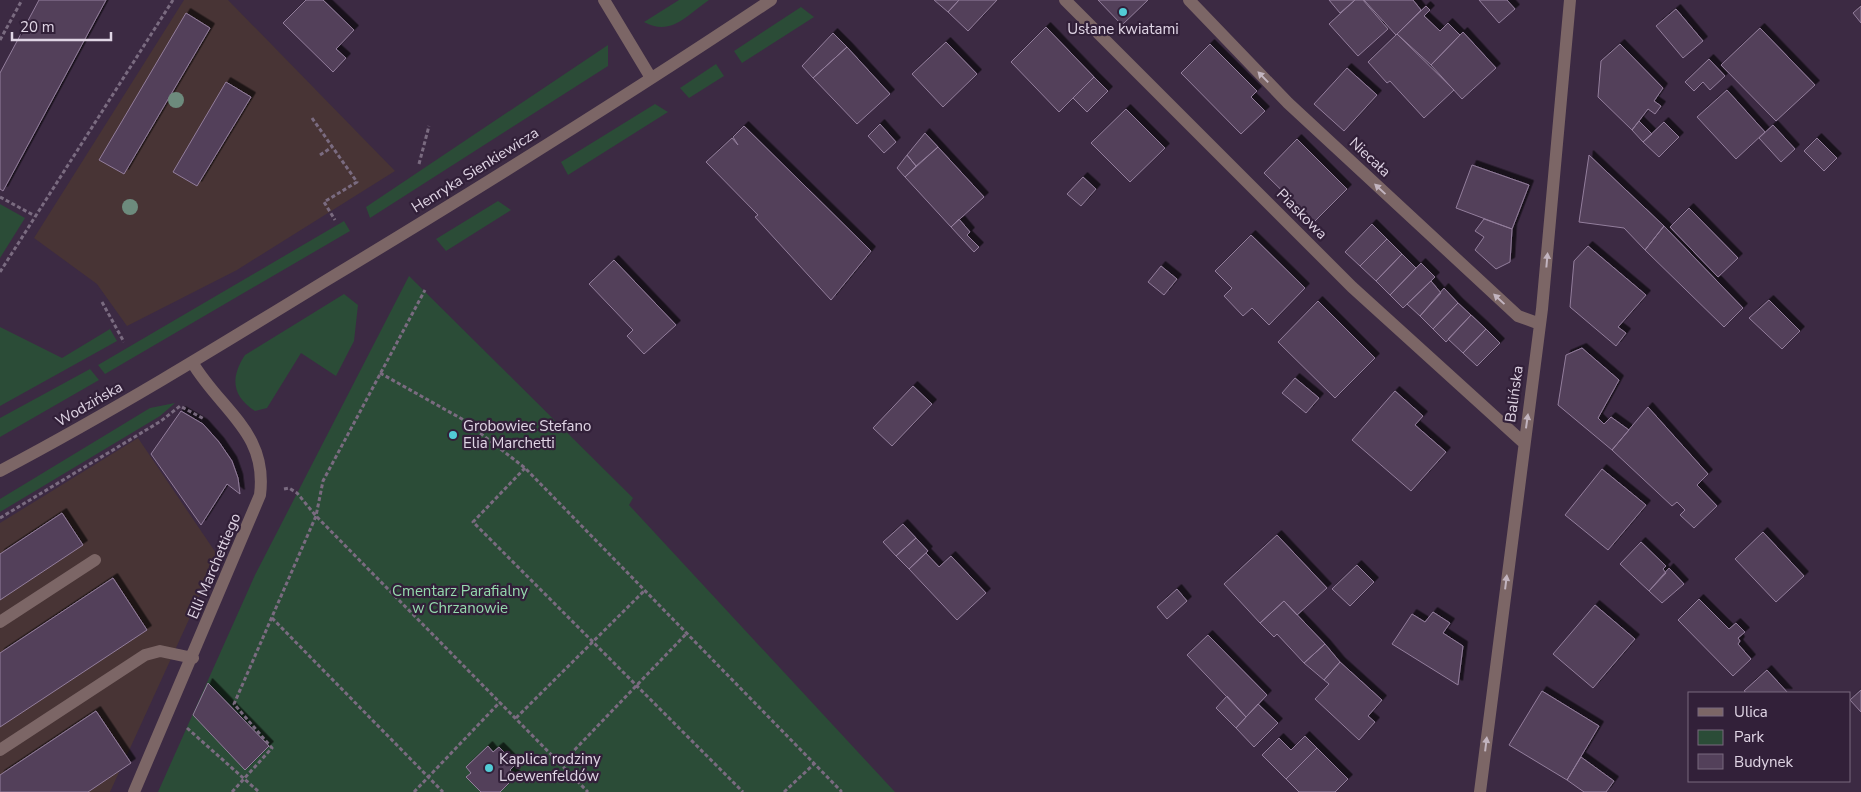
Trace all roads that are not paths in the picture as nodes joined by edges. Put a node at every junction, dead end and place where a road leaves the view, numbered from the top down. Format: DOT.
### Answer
graph roads {
  1 [pos="604,0"];
  2 [pos="771,0"];
  3 [pos="1065,0"];
  4 [pos="1189,0"];
  5 [pos="1570,0"];
  6 [pos="651,78"];
  7 [pos="1540,324"];
  8 [pos="192,362"];
  9 [pos="1524,443"];
  10 [pos="0,471"];
  11 [pos="96,560"];
  12 [pos="0,622"];
  13 [pos="192,658"];
  14 [pos="0,750"];
  15 [pos="134,792"];
  16 [pos="1480,792"];
  1 -- 6 [label="street"];
  2 -- 6 [label="street, Henryka Sienkiewicza"];
  3 -- 9 [label="street, Piaskowa"];
  7 -- 4 [label="street, Niecała, one-way"];
  7 -- 5 [label="street, Balińska, one-way"];
  6 -- 8 [label="street, Henryka Sienkiewicza"];
  9 -- 7 [label="street, Balińska, one-way"];
  8 -- 10 [label="street, Wodzińska"];
  8 -- 13 [label="street, Elli Marchettiego"];
  16 -- 9 [label="street, Balińska, one-way"];
  11 -- 12 [label="street"];
  13 -- 14 [label="street"];
  13 -- 15 [label="street, Elli Marchettiego"];
}
